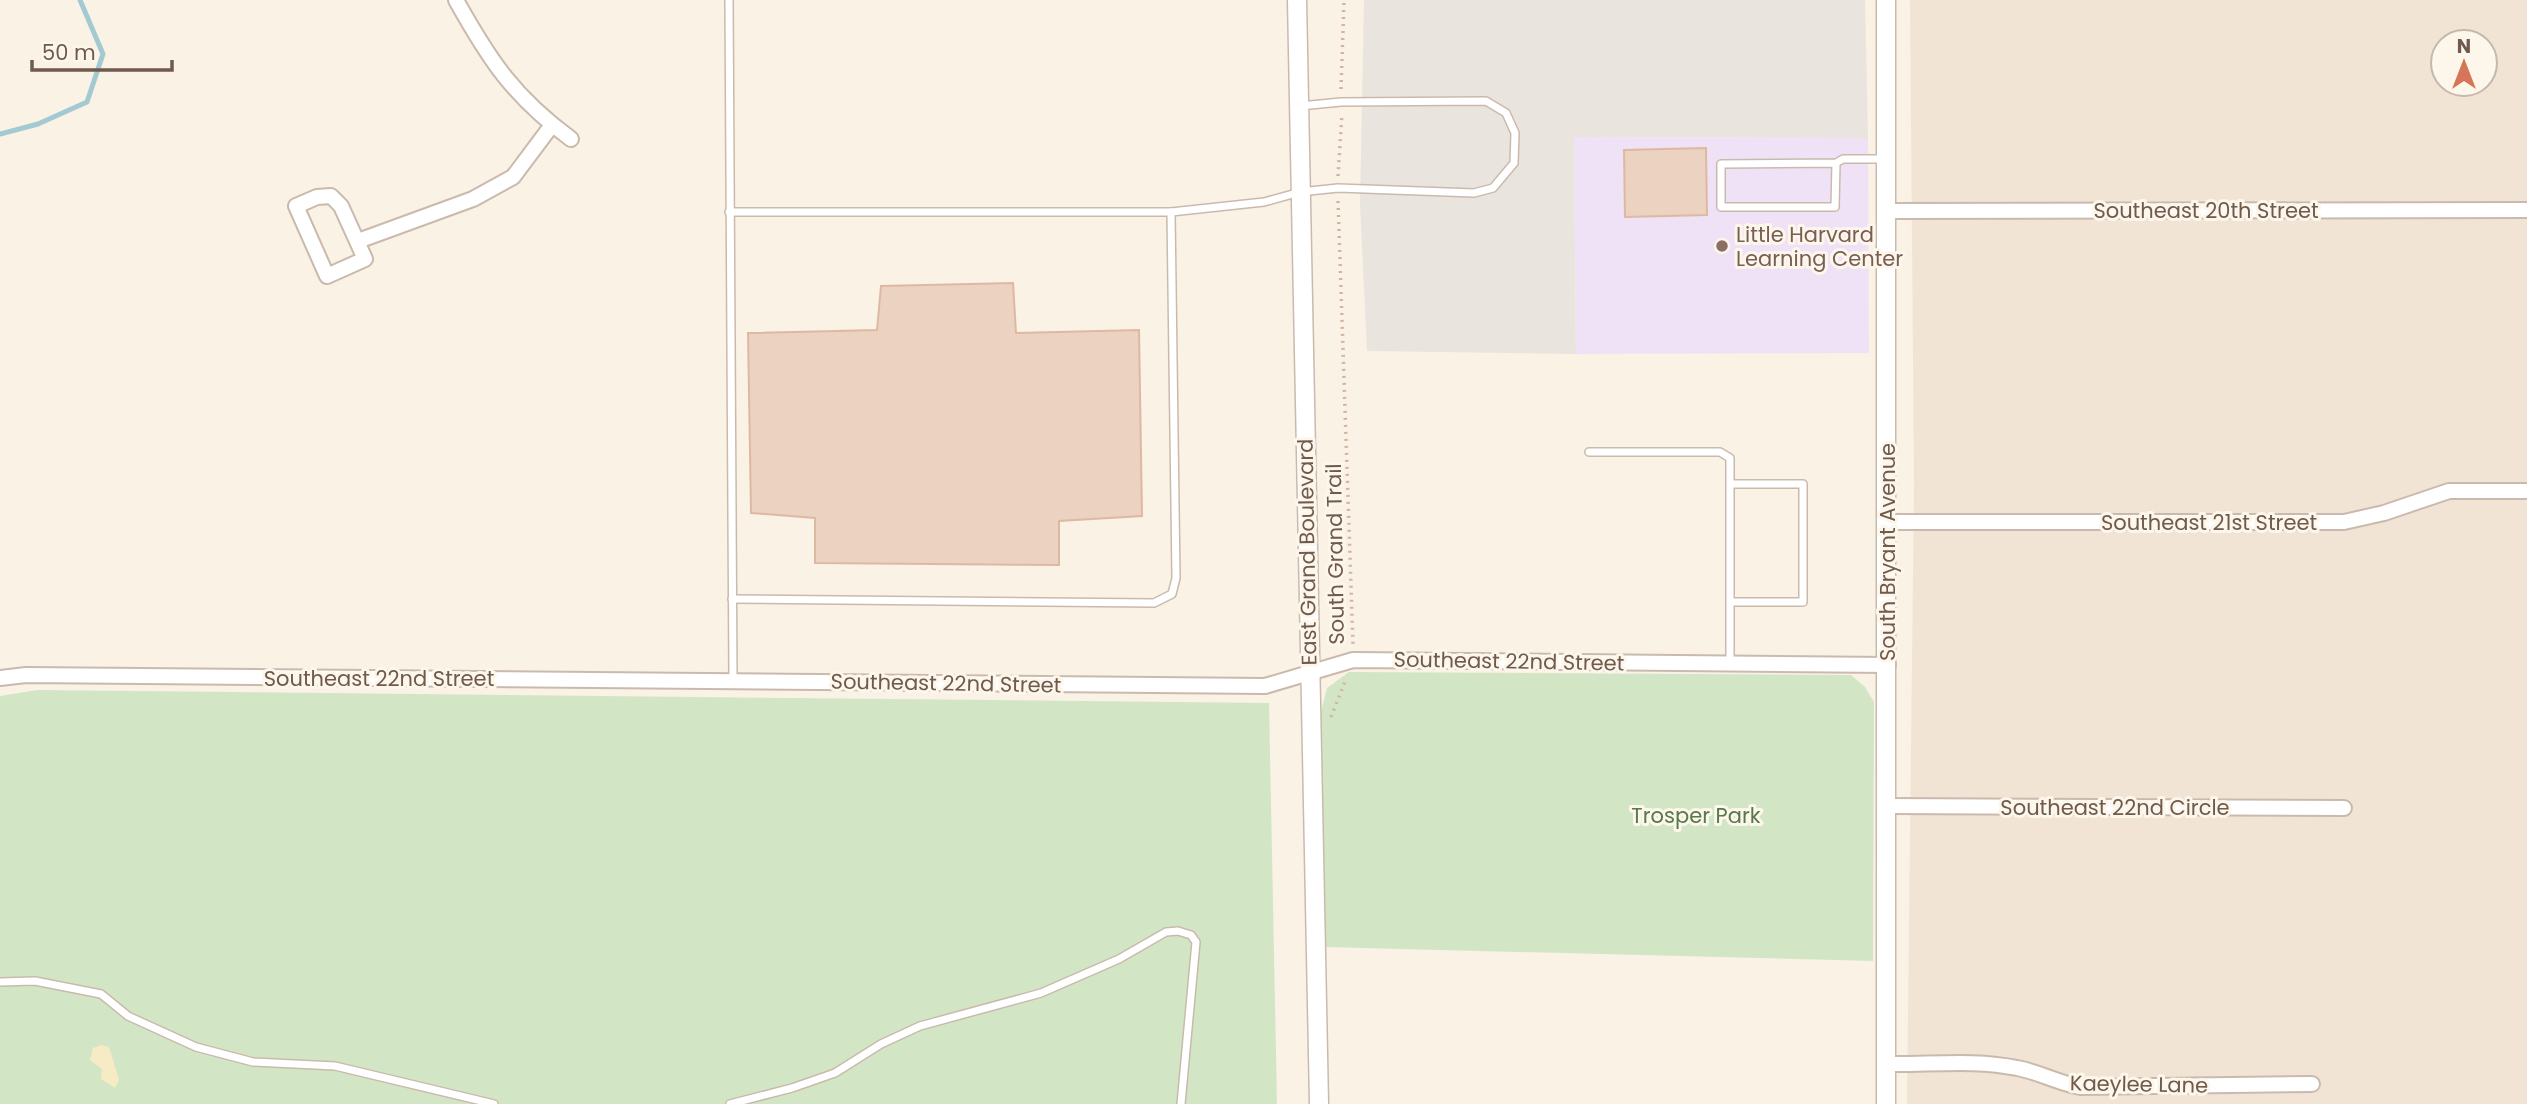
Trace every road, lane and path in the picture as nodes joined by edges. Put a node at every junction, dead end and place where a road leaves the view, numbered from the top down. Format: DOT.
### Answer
graph roads {
  1 [pos="456,0"];
  2 [pos="729,0"];
  3 [pos="1297,0"];
  4 [pos="1344,0"];
  5 [pos="1886,0"];
  6 [pos="1341,102"];
  7 [pos="1299,106"];
  8 [pos="552,125"];
  9 [pos="571,139"];
  10 [pos="1886,159"];
  11 [pos="1836,163"];
  12 [pos="1338,188"];
  13 [pos="1300,192"];
  14 [pos="2527,210"];
  15 [pos="1886,211"];
  16 [pos="729,212"];
  17 [pos="1171,212"];
  18 [pos="358,242"];
  19 [pos="1589,452"];
  20 [pos="1731,484"];
  21 [pos="2527,491"];
  22 [pos="1886,523"];
  23 [pos="732,599"];
  24 [pos="1732,602"];
  25 [pos="1353,660"];
  26 [pos="1730,663"];
  27 [pos="1888,664"];
  28 [pos="1309,675"];
  29 [pos="0,678"];
  30 [pos="733,681"];
  31 [pos="1331,723"];
  32 [pos="1886,806"];
  33 [pos="2344,808"];
  34 [pos="0,982"];
  35 [pos="1886,1064"];
  36 [pos="2312,1084"];
  37 [pos="494,1104"];
  38 [pos="730,1104"];
  39 [pos="1181,1104"];
  40 [pos="1319,1104"];
  41 [pos="1886,1104"];
  1 -- 8 [label="street"];
  2 -- 16 [label="lane"];
  3 -- 7 [label="street, East Grand Boulevard"];
  4 -- 6 [label="path, South Grand Trail"];
  5 -- 10 [label="street, South Bryant Avenue"];
  6 -- 7 [label="lane"];
  6 -- 12 [label="path, South Grand Trail"];
  6 -- 12 [label="lane"];
  7 -- 13 [label="street, East Grand Boulevard"];
  8 -- 9 [label="street"];
  8 -- 18 [label="street"];
  10 -- 11 [label="lane"];
  10 -- 15 [label="street, South Bryant Avenue"];
  11 -- 11 [label="lane"];
  12 -- 13 [label="lane"];
  12 -- 25 [label="path, South Grand Trail"];
  13 -- 17 [label="lane"];
  13 -- 28 [label="street, East Grand Boulevard"];
  14 -- 15 [label="street, Southeast 20th Street"];
  15 -- 22 [label="street, South Bryant Avenue"];
  16 -- 17 [label="lane"];
  16 -- 23 [label="lane"];
  17 -- 23 [label="lane"];
  18 -- 18 [label="street"];
  19 -- 20 [label="lane"];
  20 -- 24 [label="lane"];
  20 -- 24 [label="lane"];
  21 -- 22 [label="street, Southeast 21st Street"];
  22 -- 27 [label="street, South Bryant Avenue"];
  23 -- 30 [label="lane"];
  24 -- 26 [label="lane"];
  25 -- 26 [label="street, Southeast 22nd Street"];
  25 -- 28 [label="street, Southeast 22nd Street"];
  25 -- 31 [label="path, South Grand Trail"];
  26 -- 27 [label="street, Southeast 22nd Street"];
  27 -- 32 [label="street, South Bryant Avenue"];
  28 -- 30 [label="street, Southeast 22nd Street"];
  28 -- 40 [label="street, East Grand Boulevard"];
  29 -- 30 [label="street, Southeast 22nd Street"];
  32 -- 33 [label="street, Southeast 22nd Circle"];
  32 -- 35 [label="street, South Bryant Avenue"];
  34 -- 37 [label="lane"];
  35 -- 36 [label="street, Kaeylee Lane"];
  35 -- 41 [label="street, South Bryant Avenue"];
  38 -- 39 [label="lane"];
}
